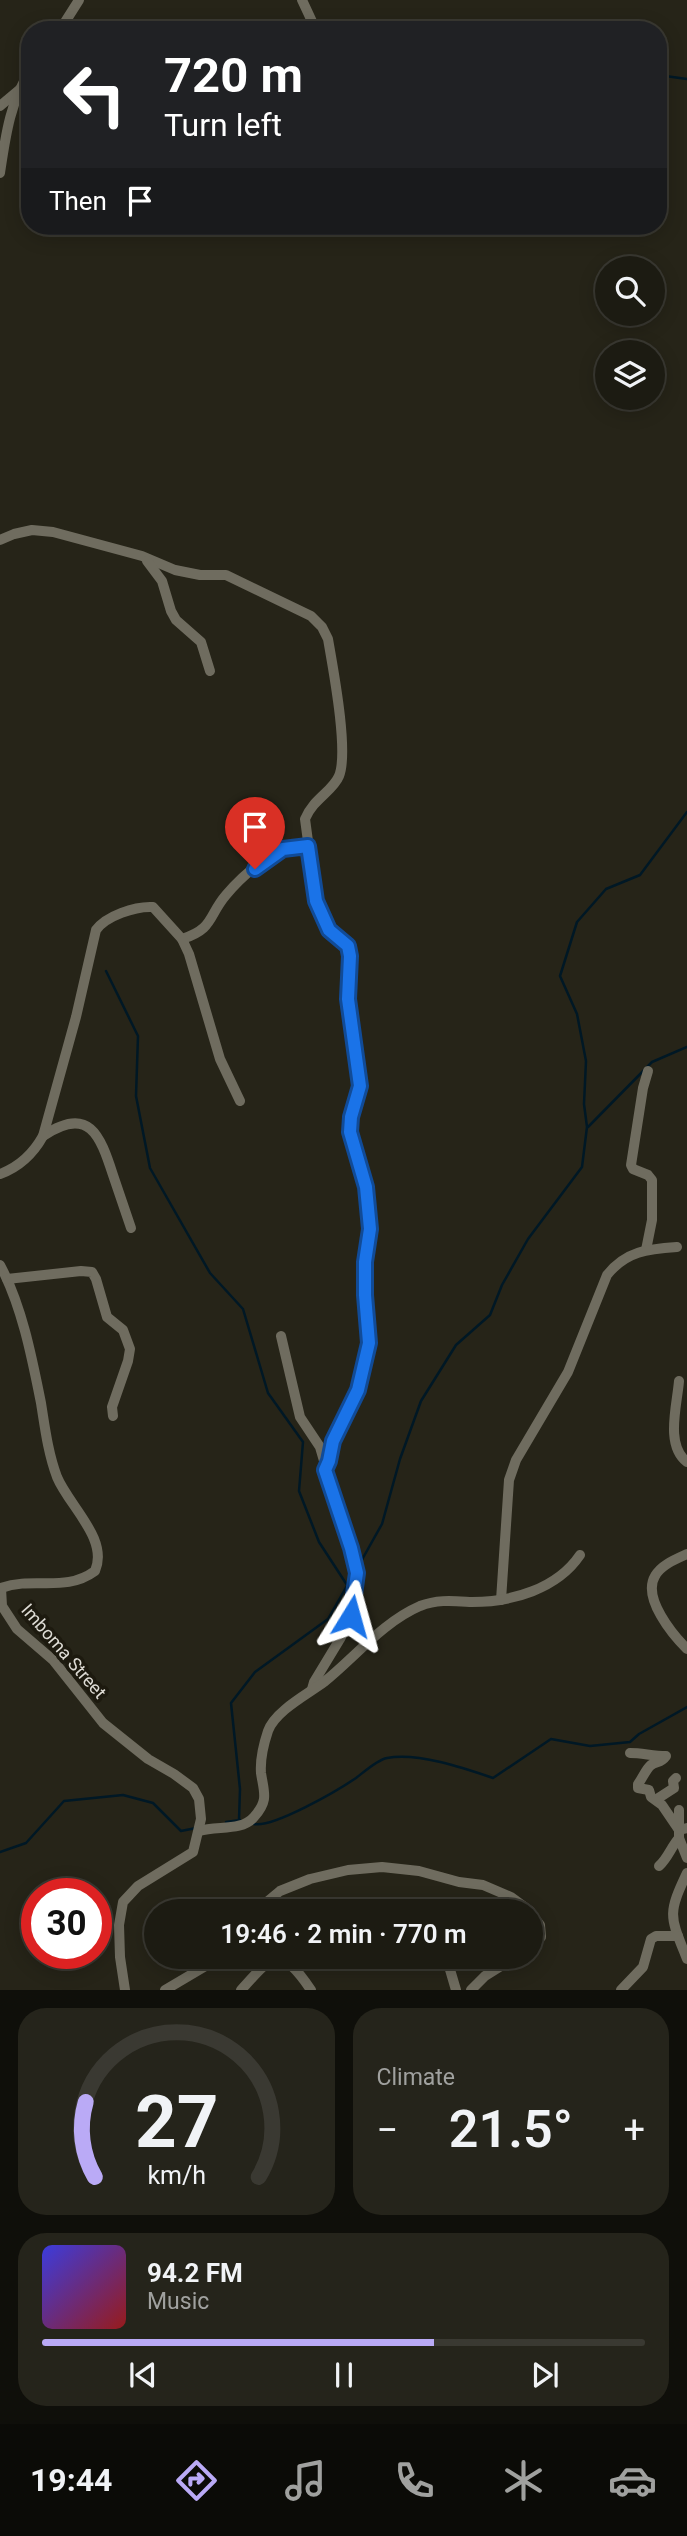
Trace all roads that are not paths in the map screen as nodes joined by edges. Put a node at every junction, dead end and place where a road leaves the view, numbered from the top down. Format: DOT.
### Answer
graph roads {
  1 [pos="79,0"];
  2 [pos="302,0"];
  3 [pos="66,21"];
  4 [pos="312,21"];
  5 [pos="21,87"];
  6 [pos="19,90"];
  7 [pos="0,106"];
  8 [pos="0,173"];
  9 [pos="0,540"];
  10 [pos="142,556"];
  11 [pos="209,671"];
  12 [pos="308,846"];
  13 [pos="182,939"];
  14 [pos="648,1072"];
  15 [pos="240,1101"];
  16 [pos="43,1136"];
  17 [pos="0,1174"];
  18 [pos="131,1228"];
  19 [pos="677,1247"];
  20 [pos="646,1250"];
  21 [pos="0,1265"];
  22 [pos="7,1279"];
  23 [pos="281,1336"];
  24 [pos="680,1381"];
  25 [pos="113,1416"];
  26 [pos="687,1462"];
  27 [pos="325,1470"];
  28 [pos="687,1554"];
  29 [pos="580,1555"];
  30 [pos="1,1587"];
  31 [pos="501,1600"];
  32 [pos="687,1649"];
  33 [pos="312,1689"];
  34 [pos="630,1753"];
  35 [pos="676,1778"];
  36 [pos="657,1799"];
  37 [pos="679,1810"];
  38 [pos="200,1826"];
  39 [pos="682,1832"];
  40 [pos="687,1858"];
  41 [pos="659,1866"];
  42 [pos="687,1873"];
  43 [pos="270,1899"];
  44 [pos="515,1899"];
  45 [pos="678,1936"];
  46 [pos="687,1959"];
  47 [pos="201,1969"];
  48 [pos="450,1969"];
  49 [pos="496,1969"];
  50 [pos="125,1990"];
  51 [pos="165,1990"];
  52 [pos="241,1990"];
  53 [pos="311,1990"];
  54 [pos="456,1990"];
  55 [pos="471,1990"];
  56 [pos="621,1990"];
  1 -- 3 [label="street"];
  2 -- 4 [label="street"];
  5 -- 6 [label="street"];
  6 -- 7 [label="street"];
  6 -- 8 [label="street"];
  9 -- 10 [label="street"];
  10 -- 11 [label="street"];
  10 -- 12 [label="street"];
  12 -- 13 [label="street"];
  12 -- 27 [label="street"];
  13 -- 15 [label="street"];
  13 -- 16 [label="street"];
  14 -- 20 [label="street"];
  16 -- 17 [label="street"];
  16 -- 18 [label="street"];
  19 -- 20 [label="street"];
  20 -- 31 [label="street"];
  21 -- 22 [label="street, Imboma Street"];
  22 -- 25 [label="street"];
  22 -- 30 [label="street, Imboma Street"];
  23 -- 27 [label="street"];
  24 -- 26 [label="street"];
  27 -- 33 [label="street"];
  28 -- 32 [label="street"];
  29 -- 31 [label="street"];
  30 -- 38 [label="street, Imboma Street"];
  31 -- 33 [label="street"];
  33 -- 38 [label="street"];
  34 -- 36 [label="street"];
  35 -- 36 [label="street"];
  36 -- 39 [label="street"];
  37 -- 39 [label="street"];
  38 -- 50 [label="street"];
  39 -- 40 [label="street"];
  39 -- 41 [label="street"];
  42 -- 45 [label="street"];
  43 -- 44 [label="street"];
  45 -- 46 [label="street"];
  45 -- 56 [label="street"];
  47 -- 51 [label="street"];
  48 -- 54 [label="street"];
  49 -- 55 [label="street"];
  52 -- 53 [label="street"];
}
